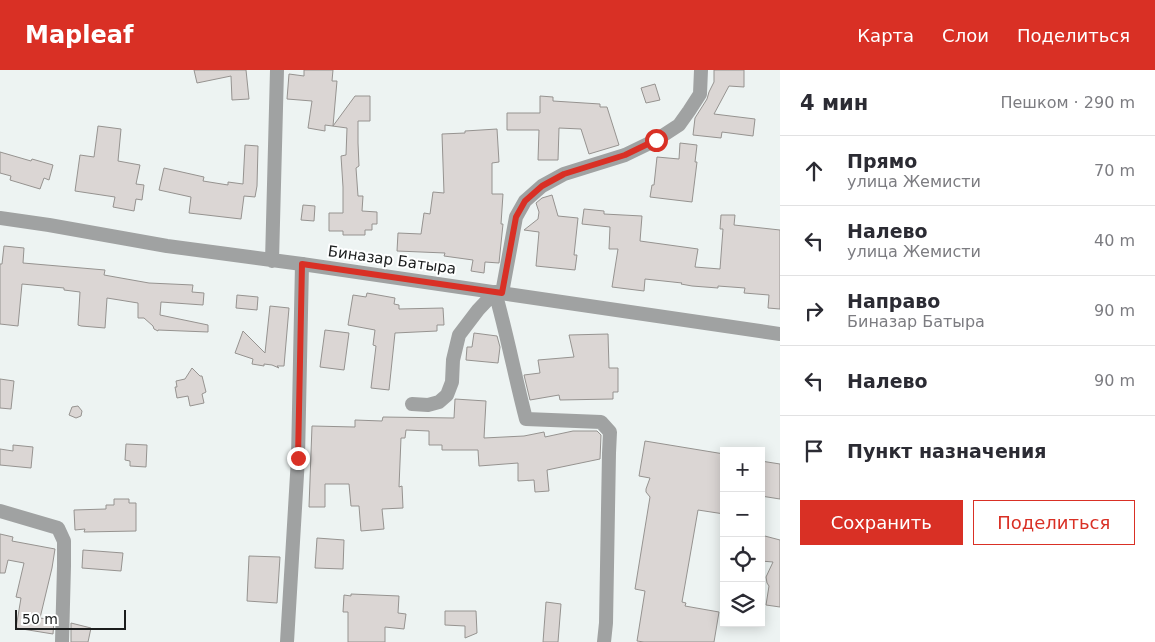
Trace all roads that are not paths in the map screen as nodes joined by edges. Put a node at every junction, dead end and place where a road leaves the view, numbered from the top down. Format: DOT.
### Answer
graph roads {
  1 [pos="277,70"];
  2 [pos="701,70"];
  3 [pos="0,218"];
  4 [pos="272,261"];
  5 [pos="302,264"];
  6 [pos="498,292"];
  7 [pos="780,334"];
  8 [pos="412,404"];
  9 [pos="0,511"];
  10 [pos="62,642"];
  11 [pos="287,642"];
  12 [pos="604,642"];
  1 -- 4 [label="street"];
  2 -- 6 [label="street"];
  3 -- 4 [label="street, Биназар Батыра"];
  4 -- 5 [label="street, Биназар Батыра"];
  5 -- 6 [label="street, Биназар Батыра"];
  5 -- 11 [label="street"];
  6 -- 7 [label="street, Биназар Батыра"];
  6 -- 8 [label="street"];
  6 -- 12 [label="street"];
  9 -- 10 [label="street"];
}
